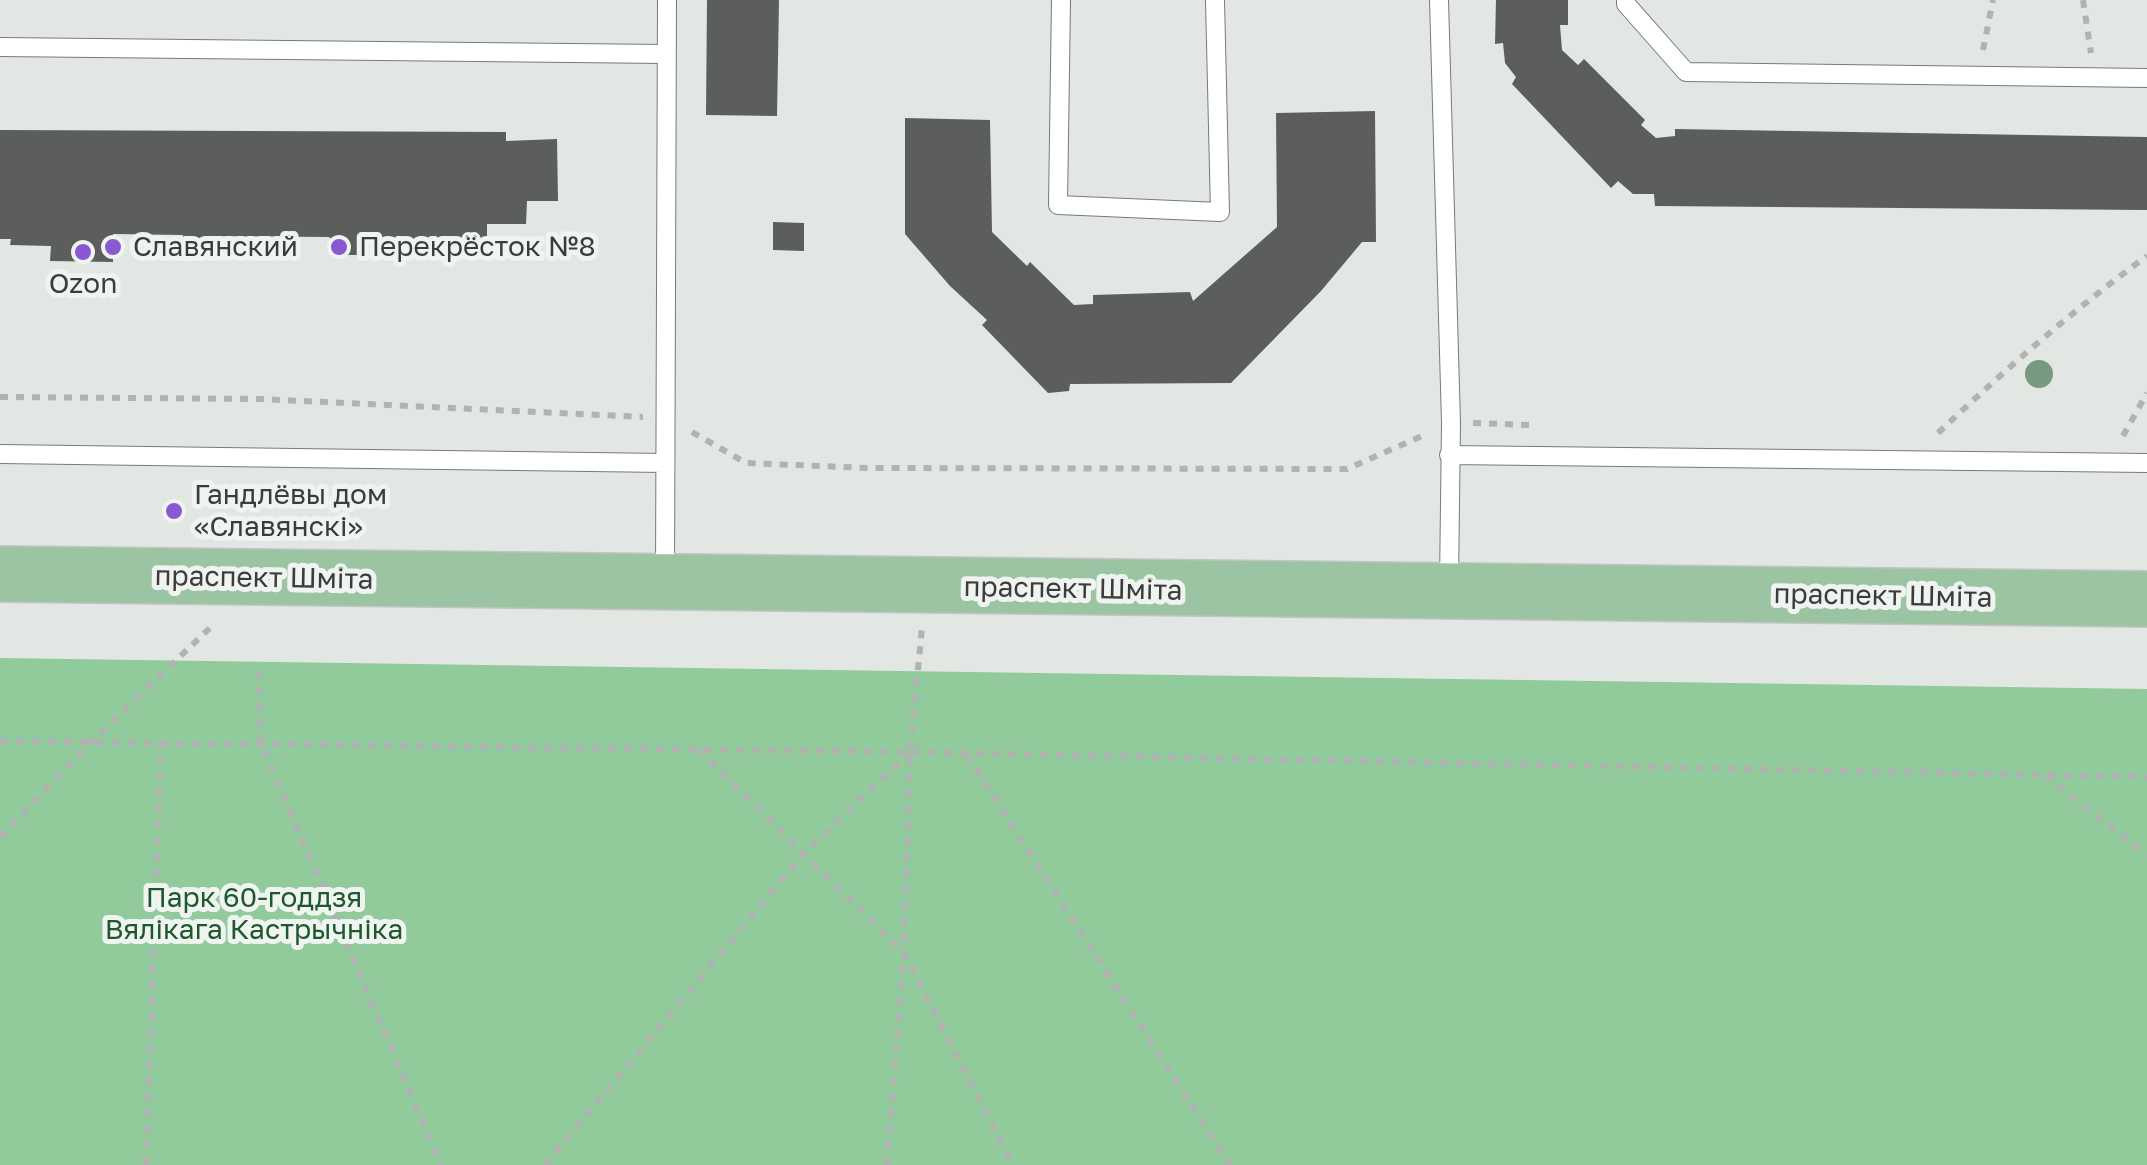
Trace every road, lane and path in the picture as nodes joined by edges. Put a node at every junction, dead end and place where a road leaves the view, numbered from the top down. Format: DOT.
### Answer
graph roads {
  1 [pos="667,0"];
  2 [pos="1061,0"];
  3 [pos="1214,0"];
  4 [pos="1439,0"];
  5 [pos="1626,0"];
  6 [pos="1992,0"];
  7 [pos="2083,0"];
  8 [pos="0,47"];
  9 [pos="666,54"];
  10 [pos="1978,76"];
  11 [pos="2094,77"];
  12 [pos="2147,78"];
  13 [pos="2147,256"];
  14 [pos="2147,393"];
  15 [pos="0,398"];
  16 [pos="666,418"];
  17 [pos="1451,422"];
  18 [pos="1548,426"];
  19 [pos="2104,436"];
  20 [pos="2123,436"];
  21 [pos="2135,436"];
  22 [pos="1952,437"];
  23 [pos="0,454"];
  24 [pos="1449,455"];
  25 [pos="665,463"];
  26 [pos="2147,463"];
  27 [pos="0,574"];
  28 [pos="262,579"];
  29 [pos="665,582"];
  30 [pos="926,587"];
  31 [pos="1449,592"];
  32 [pos="2147,599"];
  33 [pos="258,671"];
  34 [pos="0,741"];
  35 [pos="92,741"];
  36 [pos="161,742"];
  37 [pos="261,743"];
  38 [pos="700,749"];
  39 [pos="910,752"];
  40 [pos="966,754"];
  41 [pos="2043,775"];
  42 [pos="2147,777"];
  43 [pos="0,837"];
  44 [pos="804,853"];
  45 [pos="2147,855"];
  46 [pos="904,953"];
  47 [pos="146,1165"];
  48 [pos="441,1165"];
  49 [pos="545,1165"];
  50 [pos="887,1165"];
  51 [pos="1013,1165"];
  52 [pos="1230,1165"];
  1 -- 9 [label="lane"];
  2 -- 3 [label="lane"];
  4 -- 17 [label="lane"];
  5 -- 10 [label="lane"];
  6 -- 10 [label="path"];
  7 -- 11 [label="path"];
  8 -- 9 [label="lane"];
  9 -- 16 [label="lane"];
  10 -- 11 [label="lane"];
  11 -- 12 [label="lane"];
  13 -- 22 [label="path"];
  14 -- 20 [label="path"];
  15 -- 16 [label="path"];
  16 -- 17 [label="path"];
  16 -- 25 [label="lane"];
  17 -- 18 [label="path"];
  17 -- 24 [label="lane"];
  19 -- 20 [label="path"];
  20 -- 21 [label="path"];
  23 -- 25 [label="lane"];
  24 -- 26 [label="lane"];
  24 -- 31 [label="lane"];
  25 -- 29 [label="lane"];
  27 -- 28 [label="main road, праспект Шміта"];
  28 -- 29 [label="main road, праспект Шміта"];
  28 -- 35 [label="path"];
  29 -- 30 [label="main road, праспект Шміта"];
  30 -- 31 [label="main road, праспект Шміта"];
  30 -- 39 [label="path"];
  31 -- 32 [label="main road, праспект Шміта"];
  33 -- 37 [label="path"];
  34 -- 35 [label="path"];
  35 -- 36 [label="path"];
  35 -- 43 [label="path"];
  36 -- 37 [label="path"];
  36 -- 47 [label="path"];
  37 -- 38 [label="path"];
  37 -- 48 [label="path"];
  38 -- 39 [label="path"];
  38 -- 44 [label="path"];
  39 -- 40 [label="path"];
  39 -- 44 [label="path"];
  39 -- 46 [label="path"];
  40 -- 41 [label="path"];
  40 -- 52 [label="path"];
  41 -- 42 [label="path"];
  41 -- 45 [label="path"];
  44 -- 46 [label="path"];
  44 -- 49 [label="path"];
  46 -- 50 [label="path"];
  46 -- 51 [label="path"];
}
